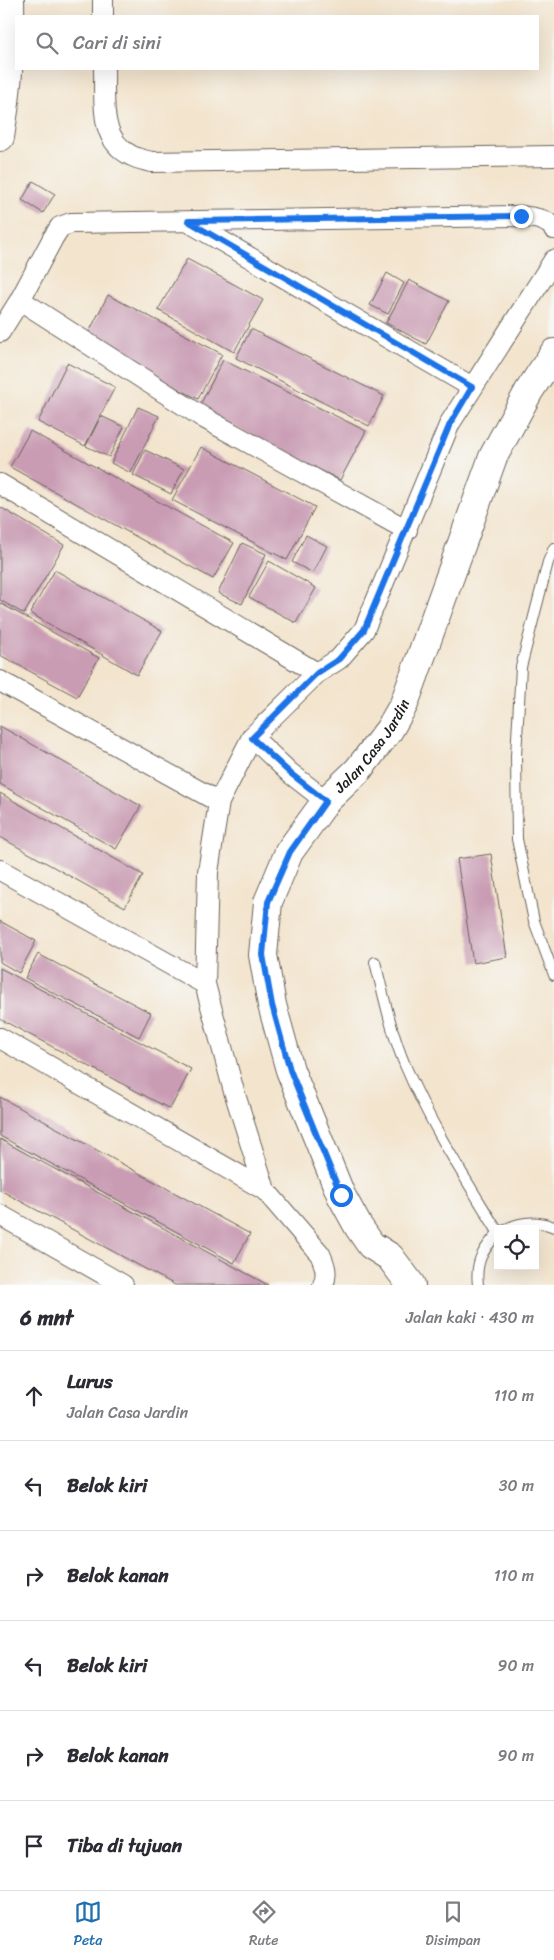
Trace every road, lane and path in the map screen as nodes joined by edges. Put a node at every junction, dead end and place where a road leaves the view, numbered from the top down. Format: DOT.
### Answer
graph roads {
  1 [pos="10,0"];
  2 [pos="103,0"];
  3 [pos="103,15"];
  4 [pos="104,70"];
  5 [pos="0,137"];
  6 [pos="554,156"];
  7 [pos="188,221"];
  8 [pos="554,228"];
  9 [pos="554,260"];
  10 [pos="20,300"];
  11 [pos="0,332"];
  12 [pos="554,353"];
  13 [pos="472,387"];
  14 [pos="0,484"];
  15 [pos="407,530"];
  16 [pos="554,548"];
  17 [pos="317,673"];
  18 [pos="0,681"];
  19 [pos="252,738"];
  20 [pos="326,801"];
  21 [pos="219,802"];
  22 [pos="0,870"];
  23 [pos="375,962"];
  24 [pos="554,974"];
  25 [pos="205,984"];
  26 [pos="0,1038"];
  27 [pos="265,1190"];
  28 [pos="0,1215"];
  29 [pos="494,1225"];
  30 [pos="513,1225"];
  31 [pos="554,1227"];
  32 [pos="494,1236"];
  33 [pos="371,1245"];
  34 [pos="124,1285"];
  35 [pos="323,1285"];
  36 [pos="388,1285"];
  37 [pos="411,1285"];
  38 [pos="478,1285"];
  1 -- 5 [label="street"];
  2 -- 3 [label="street"];
  4 -- 6 [label="street"];
  7 -- 8 [label="street"];
  7 -- 10 [label="street"];
  7 -- 13 [label="street"];
  9 -- 13 [label="street"];
  10 -- 11 [label="street"];
  10 -- 15 [label="street"];
  12 -- 20 [label="street, Jalan Casa Jardin"];
  13 -- 15 [label="street"];
  14 -- 17 [label="street"];
  15 -- 17 [label="street"];
  16 -- 24 [label="lane"];
  17 -- 19 [label="street"];
  18 -- 21 [label="street"];
  19 -- 20 [label="street"];
  19 -- 21 [label="street"];
  20 -- 33 [label="street, Jalan Casa Jardin"];
  21 -- 25 [label="street"];
  22 -- 25 [label="street"];
  23 -- 29 [label="lane"];
  25 -- 27 [label="street"];
  26 -- 27 [label="street"];
  27 -- 35 [label="street"];
  28 -- 34 [label="street"];
  30 -- 31 [label="lane"];
  32 -- 38 [label="lane"];
  33 -- 36 [label="street, Jalan Casa Jardin"];
  33 -- 37 [label="street, Jalan Casa Jardin"];
}
